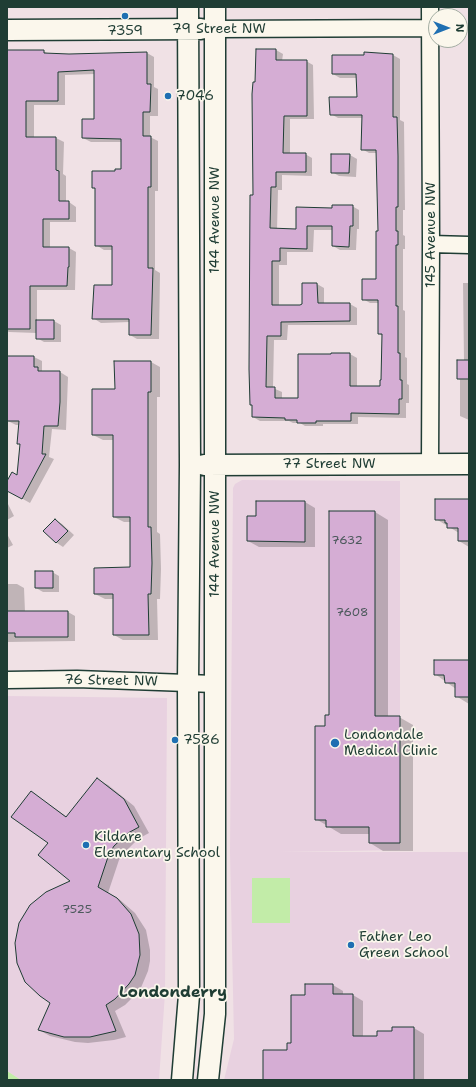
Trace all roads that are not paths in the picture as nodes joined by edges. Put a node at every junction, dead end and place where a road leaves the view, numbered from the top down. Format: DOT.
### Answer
graph roads {
  1 [pos="188,7"];
  2 [pos="215,7"];
  3 [pos="428,28"];
  4 [pos="188,29"];
  5 [pos="215,29"];
  6 [pos="7,30"];
  7 [pos="430,48"];
  8 [pos="432,244"];
  9 [pos="469,245"];
  10 [pos="190,464"];
  11 [pos="216,464"];
  12 [pos="430,464"];
  13 [pos="469,464"];
  14 [pos="7,680"];
  15 [pos="188,682"];
  16 [pos="214,684"];
  17 [pos="182,1080"];
  18 [pos="208,1080"];
  1 -- 4 [label="street, 144 Avenue NW"];
  2 -- 5 [label="street, 144 Avenue NW"];
  3 -- 5 [label="street, 79 Street NW"];
  4 -- 5 [label="street, 79 Street NW"];
  4 -- 6 [label="street, 79 Street NW"];
  4 -- 10 [label="street, 144 Avenue NW"];
  5 -- 11 [label="street, 144 Avenue NW"];
  7 -- 8 [label="street, 145 Avenue NW"];
  8 -- 9 [label="street"];
  8 -- 12 [label="street, 145 Avenue NW"];
  10 -- 11 [label="street, 77 Street NW"];
  10 -- 15 [label="street, 144 Avenue NW"];
  11 -- 12 [label="street, 77 Street NW"];
  11 -- 16 [label="street, 144 Avenue NW"];
  12 -- 13 [label="street, 77 Street NW"];
  14 -- 15 [label="street, 76 Street NW"];
  15 -- 16 [label="street, 76 Street NW"];
  15 -- 17 [label="street, 144 Avenue NW"];
  16 -- 18 [label="street, 144 Avenue NW"];
}
